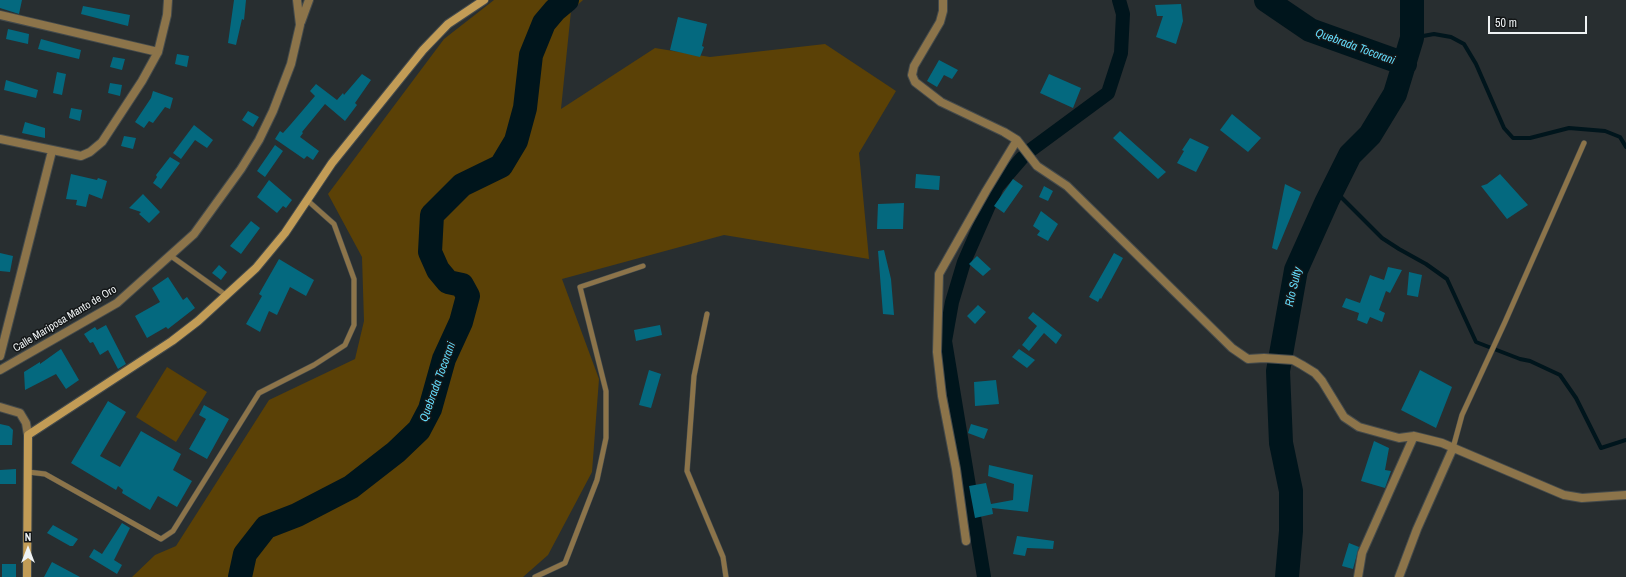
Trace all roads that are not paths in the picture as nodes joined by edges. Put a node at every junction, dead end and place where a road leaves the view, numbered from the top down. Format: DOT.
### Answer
graph roads {
  1 [pos="168,0"];
  2 [pos="297,0"];
  3 [pos="309,0"];
  4 [pos="484,0"];
  5 [pos="943,0"];
  6 [pos="0,15"];
  7 [pos="300,24"];
  8 [pos="158,52"];
  9 [pos="0,139"];
  10 [pos="1017,140"];
  11 [pos="1584,143"];
  12 [pos="52,151"];
  13 [pos="307,200"];
  14 [pos="170,256"];
  15 [pos="644,266"];
  16 [pos="227,296"];
  17 [pos="707,314"];
  18 [pos="0,356"];
  19 [pos="0,370"];
  20 [pos="0,407"];
  21 [pos="28,435"];
  22 [pos="1414,436"];
  23 [pos="1453,448"];
  24 [pos="28,472"];
  25 [pos="1626,494"];
  26 [pos="966,541"];
  27 [pos="27,577"];
  28 [pos="535,577"];
  29 [pos="726,577"];
  30 [pos="1358,577"];
  31 [pos="1399,577"];
  1 -- 8 [label="street"];
  2 -- 7 [label="street, Calle Mariposa Manto de Oro"];
  3 -- 7 [label="street"];
  4 -- 13 [label="street"];
  5 -- 10 [label="street"];
  6 -- 8 [label="street"];
  7 -- 14 [label="street, Calle Mariposa Manto de Oro"];
  8 -- 12 [label="street"];
  9 -- 12 [label="street"];
  10 -- 22 [label="street"];
  10 -- 26 [label="street"];
  11 -- 23 [label="lane"];
  12 -- 18 [label="street"];
  13 -- 16 [label="street"];
  13 -- 24 [label="lane"];
  14 -- 16 [label="lane"];
  14 -- 19 [label="street, Calle Mariposa Manto de Oro"];
  15 -- 28 [label="lane"];
  16 -- 21 [label="street"];
  17 -- 29 [label="lane"];
  20 -- 21 [label="street"];
  21 -- 24 [label="street"];
  22 -- 23 [label="street"];
  22 -- 30 [label="street"];
  23 -- 25 [label="street"];
  23 -- 31 [label="street"];
  24 -- 27 [label="street"];
}
